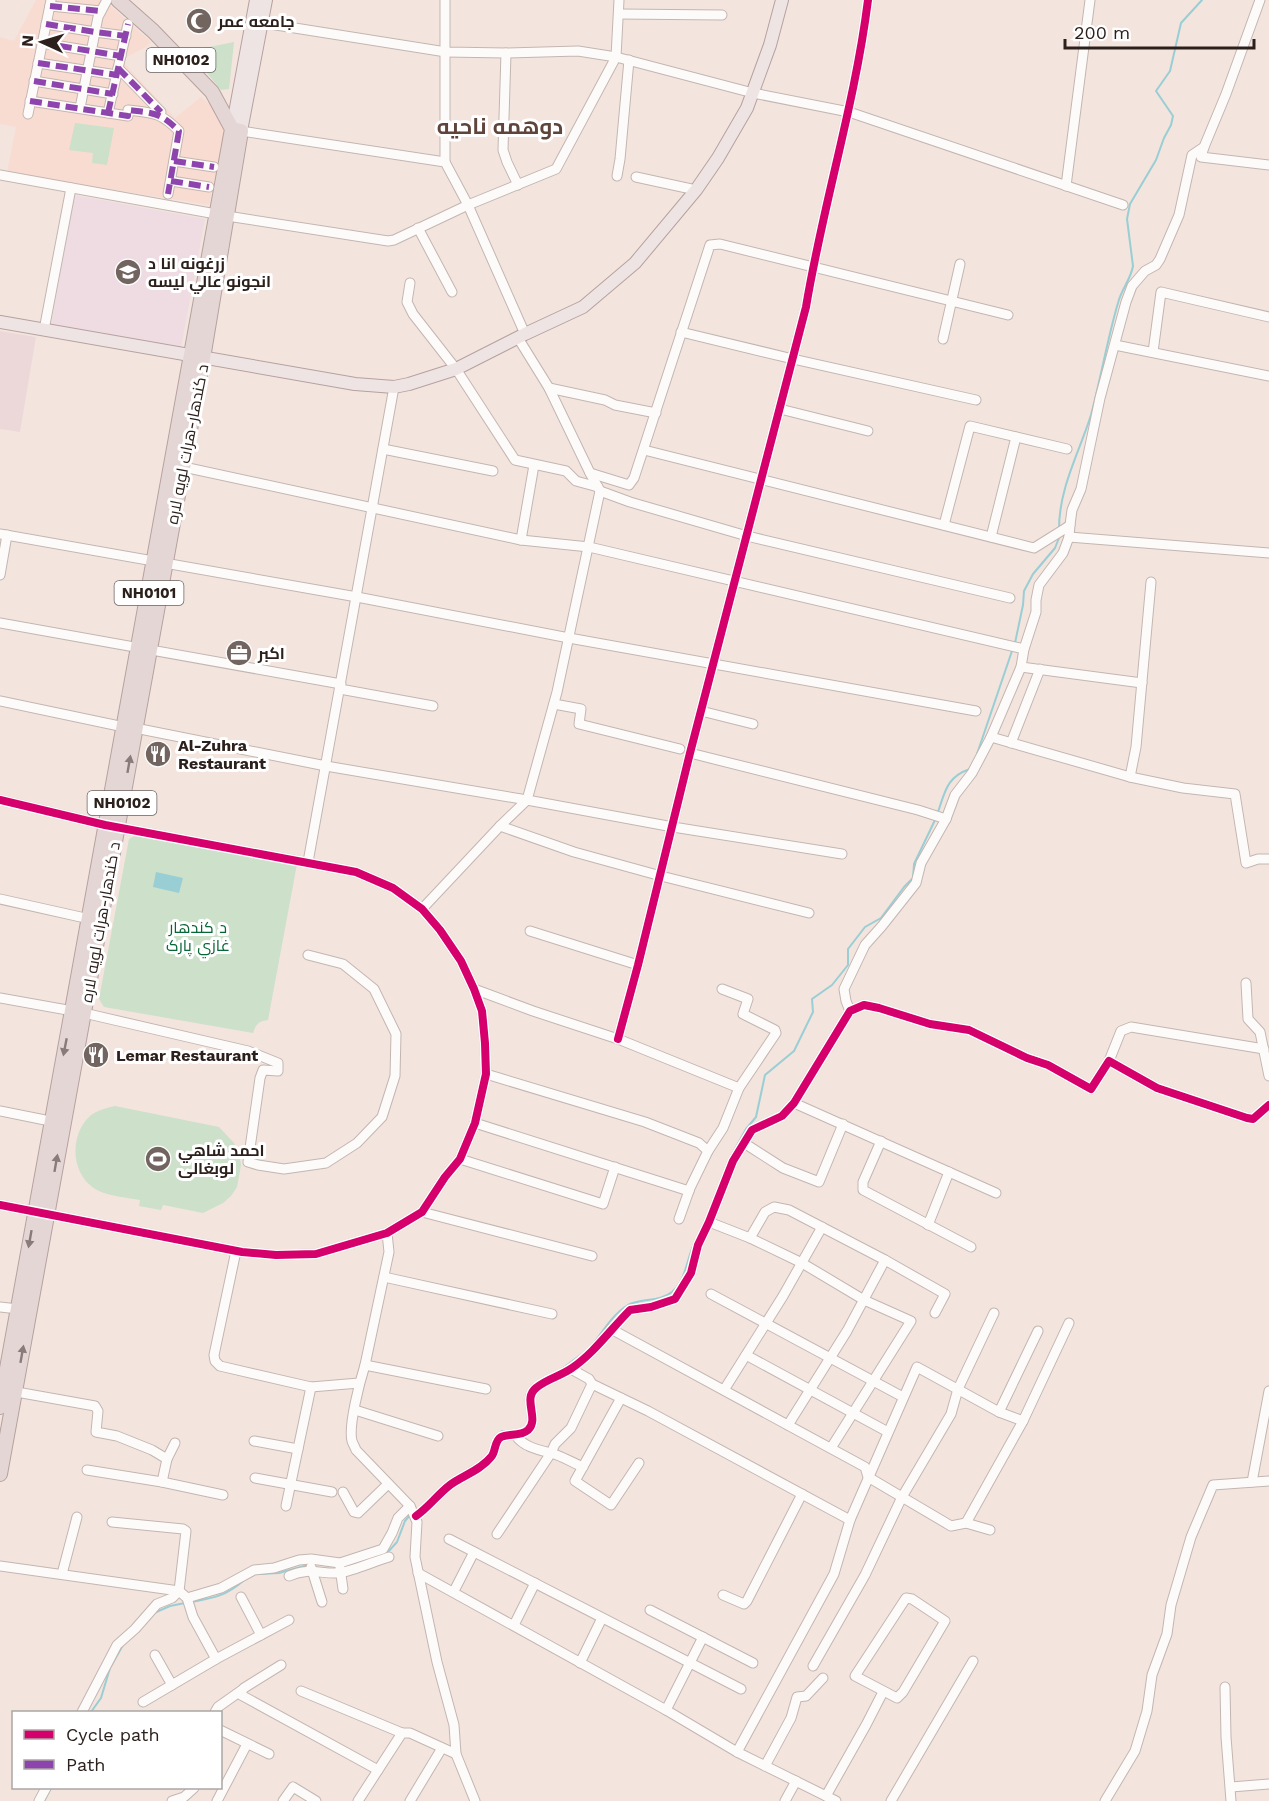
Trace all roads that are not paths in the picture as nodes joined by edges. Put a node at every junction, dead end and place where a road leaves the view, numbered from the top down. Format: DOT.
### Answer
graph roads {
  1 [pos="107,0"];
  2 [pos="118,0"];
  3 [pos="256,0"];
  4 [pos="266,0"];
  5 [pos="445,0"];
  6 [pos="618,0"];
  7 [pos="782,0"];
  8 [pos="868,0"];
  9 [pos="1090,0"];
  10 [pos="1260,0"];
  11 [pos="50,3"];
  12 [pos="101,11"];
  13 [pos="619,14"];
  14 [pos="722,15"];
  15 [pos="257,21"];
  16 [pos="46,24"];
  17 [pos="128,24"];
  18 [pos="95,33"];
  19 [pos="126,36"];
  20 [pos="42,43"];
  21 [pos="91,51"];
  22 [pos="446,52"];
  23 [pos="506,53"];
  24 [pos="121,56"];
  25 [pos="616,57"];
  26 [pos="629,60"];
  27 [pos="38,63"];
  28 [pos="87,71"];
  29 [pos="118,71"];
  30 [pos="34,81"];
  31 [pos="84,89"];
  32 [pos="753,93"];
  33 [pos="112,94"];
  34 [pos="30,101"];
  35 [pos="80,108"];
  36 [pos="161,112"];
  37 [pos="849,112"];
  38 [pos="108,113"];
  39 [pos="28,114"];
  40 [pos="237,130"];
  41 [pos="1204,147"];
  42 [pos="174,161"];
  43 [pos="445,162"];
  44 [pos="1269,165"];
  45 [pos="214,167"];
  46 [pos="0,175"];
  47 [pos="617,176"];
  48 [pos="636,177"];
  49 [pos="171,181"];
  50 [pos="518,185"];
  51 [pos="1066,186"];
  52 [pos="71,188"];
  53 [pos="209,188"];
  54 [pos="696,190"];
  55 [pos="168,194"];
  56 [pos="468,205"];
  57 [pos="1123,205"];
  58 [pos="222,215"];
  59 [pos="418,228"];
  60 [pos="960,264"];
  61 [pos="813,266"];
  62 [pos="410,283"];
  63 [pos="452,292"];
  64 [pos="952,301"];
  65 [pos="1008,315"];
  66 [pos="1269,317"];
  67 [pos="0,322"];
  68 [pos="44,330"];
  69 [pos="681,332"];
  70 [pos="522,336"];
  71 [pos="943,339"];
  72 [pos="1115,345"];
  73 [pos="1153,352"];
  74 [pos="197,357"];
  75 [pos="793,359"];
  76 [pos="456,369"];
  77 [pos="1269,376"];
  78 [pos="394,387"];
  79 [pos="549,388"];
  80 [pos="976,400"];
  81 [pos="780,410"];
  82 [pos="656,413"];
  83 [pos="868,431"];
  84 [pos="1016,437"];
  85 [pos="383,449"];
  86 [pos="1067,449"];
  87 [pos="644,450"];
  88 [pos="177,465"];
  89 [pos="534,465"];
  90 [pos="493,471"];
  91 [pos="590,473"];
  92 [pos="762,478"];
  93 [pos="599,489"];
  94 [pos="372,507"];
  95 [pos="944,525"];
  96 [pos="1068,530"];
  97 [pos="3,535"];
  98 [pos="747,536"];
  99 [pos="991,537"];
  100 [pos="521,540"];
  101 [pos="589,547"];
  102 [pos="1269,553"];
  103 [pos="160,562"];
  104 [pos="0,575"];
  105 [pos="735,581"];
  106 [pos="1151,582"];
  107 [pos="357,597"];
  108 [pos="1010,598"];
  109 [pos="0,623"];
  110 [pos="569,638"];
  111 [pos="144,648"];
  112 [pos="1024,649"];
  113 [pos="713,665"];
  114 [pos="1021,667"];
  115 [pos="1040,669"];
  116 [pos="1142,683"];
  117 [pos="340,686"];
  118 [pos="0,701"];
  119 [pos="554,704"];
  120 [pos="433,706"];
  121 [pos="701,711"];
  122 [pos="976,711"];
  123 [pos="753,724"];
  124 [pos="128,725"];
  125 [pos="991,737"];
  126 [pos="1011,743"];
  127 [pos="680,749"];
  128 [pos="690,753"];
  129 [pos="326,766"];
  130 [pos="1130,777"];
  131 [pos="0,800"];
  132 [pos="527,800"];
  133 [pos="940,817"];
  134 [pos="111,826"];
  135 [pos="500,826"];
  136 [pos="673,827"];
  137 [pos="842,854"];
  138 [pos="1269,859"];
  139 [pos="308,862"];
  140 [pos="661,876"];
  141 [pos="0,899"];
  142 [pos="422,909"];
  143 [pos="809,913"];
  144 [pos="94,920"];
  145 [pos="530,931"];
  146 [pos="308,956"];
  147 [pos="638,965"];
  148 [pos="1246,983"];
  149 [pos="474,989"];
  150 [pos="722,989"];
  151 [pos="0,998"];
  152 [pos="850,1011"];
  153 [pos="78,1012"];
  154 [pos="618,1039"];
  155 [pos="1264,1049"];
  156 [pos="1108,1061"];
  157 [pos="486,1074"];
  158 [pos="1269,1076"];
  159 [pos="739,1088"];
  160 [pos="794,1102"];
  161 [pos="1269,1105"];
  162 [pos="0,1111"];
  163 [pos="57,1123"];
  164 [pos="475,1123"];
  165 [pos="843,1124"];
  166 [pos="881,1141"];
  167 [pos="744,1143"];
  168 [pos="708,1151"];
  169 [pos="460,1159"];
  170 [pos="615,1167"];
  171 [pos="949,1172"];
  172 [pos="689,1191"];
  173 [pos="996,1193"];
  174 [pos="0,1205"];
  175 [pos="422,1212"];
  176 [pos="41,1213"];
  177 [pos="679,1219"];
  178 [pos="709,1222"];
  179 [pos="928,1225"];
  180 [pos="822,1227"];
  181 [pos="387,1233"];
  182 [pos="750,1238"];
  183 [pos="971,1247"];
  184 [pos="236,1251"];
  185 [pos="592,1256"];
  186 [pos="885,1260"];
  187 [pos="802,1263"];
  188 [pos="384,1277"];
  189 [pos="711,1294"];
  190 [pos="864,1300"];
  191 [pos="0,1307"];
  192 [pos="18,1310"];
  193 [pos="935,1313"];
  194 [pos="994,1313"];
  195 [pos="552,1314"];
  196 [pos="765,1323"];
  197 [pos="1069,1323"];
  198 [pos="611,1329"];
  199 [pos="1038,1331"];
  200 [pos="746,1355"];
  201 [pos="830,1358"];
  202 [pos="365,1365"];
  203 [pos="572,1369"];
  204 [pos="872,1381"];
  205 [pos="360,1383"];
  206 [pos="592,1384"];
  207 [pos="311,1387"];
  208 [pos="486,1389"];
  209 [pos="958,1389"];
  210 [pos="6,1390"];
  211 [pos="724,1390"];
  212 [pos="811,1390"];
  213 [pos="1269,1391"];
  214 [pos="903,1397"];
  215 [pos="621,1398"];
  216 [pos="0,1407"];
  217 [pos="355,1410"];
  218 [pos="999,1412"];
  219 [pos="853,1413"];
  220 [pos="1023,1421"];
  221 [pos="788,1425"];
  222 [pos="888,1432"];
  223 [pos="438,1436"];
  224 [pos="516,1436"];
  225 [pos="254,1441"];
  226 [pos="175,1443"];
  227 [pos="831,1448"];
  228 [pos="298,1449"];
  229 [pos="551,1453"];
  230 [pos="167,1459"];
  231 [pos="639,1463"];
  232 [pos="584,1467"];
  233 [pos="87,1470"];
  234 [pos="0,1474"];
  235 [pos="868,1477"];
  236 [pos="255,1478"];
  237 [pos="1269,1481"];
  238 [pos="162,1482"];
  239 [pos="1252,1482"];
  240 [pos="291,1484"];
  241 [pos="388,1484"];
  242 [pos="332,1492"];
  243 [pos="343,1492"];
  244 [pos="802,1494"];
  245 [pos="223,1495"];
  246 [pos="902,1497"];
  247 [pos="286,1506"];
  248 [pos="413,1512"];
  249 [pos="77,1517"];
  250 [pos="850,1520"];
  251 [pos="112,1522"];
  252 [pos="966,1523"];
  253 [pos="990,1530"];
  254 [pos="497,1534"];
  255 [pos="449,1539"];
  256 [pos="474,1552"];
  257 [pos="389,1557"];
  258 [pos="311,1559"];
  259 [pos="0,1566"];
  260 [pos="340,1568"];
  261 [pos="312,1570"];
  262 [pos="418,1573"];
  263 [pos="62,1574"];
  264 [pos="289,1576"];
  265 [pos="536,1583"];
  266 [pos="343,1589"];
  267 [pos="179,1591"];
  268 [pos="454,1591"];
  269 [pos="723,1595"];
  270 [pos="241,1598"];
  271 [pos="189,1602"];
  272 [pos="322,1602"];
  273 [pos="650,1610"];
  274 [pos="602,1618"];
  275 [pos="289,1620"];
  276 [pos="514,1625"];
  277 [pos="261,1635"];
  278 [pos="703,1637"];
  279 [pos="155,1654"];
  280 [pos="216,1659"];
  281 [pos="973,1661"];
  282 [pos="580,1663"];
  283 [pos="690,1663"];
  284 [pos="753,1663"];
  285 [pos="281,1665"];
  286 [pos="813,1666"];
  287 [pos="823,1678"];
  288 [pos="172,1685"];
  289 [pos="1225,1687"];
  290 [pos="741,1689"];
  291 [pos="242,1690"];
  292 [pos="301,1691"];
  293 [pos="883,1692"];
  294 [pos="143,1702"];
  295 [pos="666,1710"];
  296 [pos="83,1711"];
  297 [pos="216,1711"];
  298 [pos="222,1731"];
  299 [pos="402,1733"];
  300 [pos="247,1744"];
  301 [pos="442,1748"];
  302 [pos="737,1752"];
  303 [pos="268,1754"];
  304 [pos="456,1754"];
  305 [pos="765,1766"];
  306 [pos="378,1770"];
  307 [pos="796,1781"];
  308 [pos="1269,1784"];
  309 [pos="1230,1787"];
  310 [pos="193,1789"];
  311 [pos="826,1796"];
  312 [pos="172,1801"];
  313 [pos="217,1801"];
  314 [pos="283,1801"];
  315 [pos="315,1801"];
  316 [pos="358,1801"];
  317 [pos="410,1801"];
  318 [pos="475,1801"];
  319 [pos="785,1801"];
  320 [pos="836,1801"];
  321 [pos="891,1801"];
  322 [pos="1105,1801"];
  323 [pos="1232,1801"];
  1 -- 12 [label="street"];
  2 -- 40 [label="highway, NH0102"];
  3 -- 15 [label="main road"];
  4 -- 15 [label="main road"];
  5 -- 22 [label="street"];
  6 -- 13 [label="street"];
  7 -- 32 [label="main road"];
  8 -- 37 [label="street"];
  9 -- 51 [label="street"];
  10 -- 41 [label="street"];
  11 -- 12 [label="street"];
  11 -- 16 [label="street"];
  12 -- 18 [label="street"];
  13 -- 14 [label="street"];
  13 -- 25 [label="street"];
  15 -- 22 [label="street"];
  15 -- 40 [label="main road"];
  16 -- 18 [label="street"];
  16 -- 20 [label="street"];
  17 -- 19 [label="street"];
  18 -- 19 [label="street"];
  18 -- 21 [label="street"];
  19 -- 24 [label="street"];
  20 -- 21 [label="street"];
  20 -- 27 [label="street"];
  21 -- 24 [label="street"];
  21 -- 28 [label="street"];
  22 -- 23 [label="street"];
  22 -- 43 [label="street"];
  23 -- 25 [label="street"];
  23 -- 50 [label="street"];
  24 -- 29 [label="street"];
  25 -- 26 [label="street"];
  25 -- 50 [label="street"];
  26 -- 32 [label="street"];
  26 -- 47 [label="street"];
  27 -- 28 [label="street"];
  27 -- 30 [label="street"];
  28 -- 29 [label="street"];
  28 -- 31 [label="street"];
  29 -- 33 [label="street"];
  29 -- 36 [label="street"];
  30 -- 31 [label="street"];
  30 -- 34 [label="street"];
  31 -- 33 [label="street"];
  31 -- 35 [label="street"];
  32 -- 37 [label="street"];
  32 -- 54 [label="main road"];
  33 -- 38 [label="street"];
  34 -- 35 [label="street"];
  34 -- 39 [label="street"];
  35 -- 38 [label="street"];
  37 -- 51 [label="street"];
  37 -- 61 [label="street"];
  38 -- 42 [label="street"];
  40 -- 43 [label="street"];
  40 -- 58 [label="highway, د کندهار-هرات لويه لاره"];
  41 -- 44 [label="street"];
  41 -- 72 [label="street"];
  42 -- 45 [label="street"];
  42 -- 49 [label="street"];
  43 -- 56 [label="street"];
  46 -- 52 [label="street"];
  48 -- 54 [label="street"];
  49 -- 53 [label="street"];
  49 -- 55 [label="street"];
  50 -- 56 [label="street"];
  51 -- 57 [label="street"];
  52 -- 58 [label="street"];
  52 -- 68 [label="street"];
  54 -- 70 [label="main road"];
  56 -- 59 [label="street"];
  56 -- 70 [label="street"];
  58 -- 59 [label="street"];
  58 -- 74 [label="highway, د کندهار-هرات لويه لاره"];
  59 -- 63 [label="street"];
  60 -- 64 [label="street"];
  61 -- 64 [label="street"];
  61 -- 69 [label="street"];
  61 -- 75 [label="street"];
  62 -- 76 [label="street"];
  64 -- 65 [label="street"];
  64 -- 71 [label="street"];
  66 -- 73 [label="street"];
  67 -- 68 [label="main road"];
  68 -- 74 [label="main road"];
  69 -- 75 [label="street"];
  69 -- 82 [label="street"];
  70 -- 76 [label="main road"];
  70 -- 79 [label="street"];
  72 -- 73 [label="street"];
  72 -- 96 [label="street"];
  73 -- 77 [label="street"];
  74 -- 78 [label="main road"];
  74 -- 88 [label="highway, د کندهار-هرات لويه لاره / NH0101"];
  75 -- 80 [label="street"];
  75 -- 81 [label="street"];
  76 -- 78 [label="main road"];
  76 -- 89 [label="street"];
  78 -- 85 [label="street"];
  79 -- 82 [label="street"];
  79 -- 91 [label="street"];
  81 -- 83 [label="street"];
  81 -- 92 [label="street"];
  82 -- 87 [label="street"];
  84 -- 86 [label="street"];
  84 -- 95 [label="street"];
  84 -- 99 [label="street"];
  85 -- 90 [label="street"];
  85 -- 94 [label="street"];
  87 -- 91 [label="street"];
  87 -- 92 [label="street"];
  88 -- 94 [label="street"];
  88 -- 103 [label="highway, د کندهار-هرات لويه لاره / NH0101"];
  89 -- 93 [label="street"];
  89 -- 100 [label="street"];
  91 -- 93 [label="street"];
  92 -- 95 [label="street"];
  92 -- 98 [label="street"];
  93 -- 98 [label="street"];
  93 -- 101 [label="street"];
  94 -- 100 [label="street"];
  94 -- 107 [label="street"];
  95 -- 99 [label="street"];
  96 -- 99 [label="street"];
  96 -- 102 [label="street"];
  96 -- 112 [label="street"];
  97 -- 103 [label="street"];
  97 -- 104 [label="street"];
  98 -- 105 [label="street"];
  98 -- 108 [label="street"];
  100 -- 101 [label="street"];
  101 -- 105 [label="street"];
  101 -- 110 [label="street"];
  103 -- 107 [label="street"];
  103 -- 111 [label="highway, د کندهار-هرات لويه لاره"];
  105 -- 112 [label="street"];
  105 -- 113 [label="street"];
  106 -- 116 [label="street"];
  107 -- 110 [label="street"];
  107 -- 117 [label="street"];
  109 -- 111 [label="street"];
  110 -- 113 [label="street"];
  110 -- 119 [label="street"];
  111 -- 117 [label="street"];
  111 -- 124 [label="highway, د کندهار-هرات لويه لاره"];
  112 -- 114 [label="street"];
  113 -- 121 [label="street"];
  113 -- 122 [label="street"];
  114 -- 115 [label="street"];
  114 -- 125 [label="street"];
  115 -- 116 [label="street"];
  115 -- 126 [label="street"];
  116 -- 130 [label="street"];
  117 -- 120 [label="street"];
  117 -- 129 [label="street"];
  118 -- 124 [label="street"];
  119 -- 127 [label="street"];
  119 -- 132 [label="street"];
  121 -- 123 [label="street"];
  121 -- 128 [label="street"];
  124 -- 129 [label="street"];
  124 -- 134 [label="highway, د کندهار-هرات لويه لاره / NH0102"];
  125 -- 126 [label="street"];
  125 -- 133 [label="street"];
  126 -- 130 [label="street"];
  128 -- 133 [label="street"];
  128 -- 136 [label="street"];
  129 -- 132 [label="street"];
  129 -- 139 [label="street"];
  130 -- 138 [label="street"];
  131 -- 134 [label="street"];
  132 -- 135 [label="street"];
  132 -- 136 [label="street"];
  133 -- 152 [label="street"];
  134 -- 139 [label="street"];
  134 -- 144 [label="highway, د کندهار-هرات لويه لاره / NH0102"];
  135 -- 140 [label="street"];
  135 -- 142 [label="street"];
  136 -- 137 [label="street"];
  136 -- 140 [label="street"];
  139 -- 142 [label="street"];
  140 -- 143 [label="street"];
  140 -- 147 [label="street"];
  141 -- 144 [label="street"];
  142 -- 149 [label="street"];
  144 -- 153 [label="highway, د کندهار-هرات لويه لاره / NH0102"];
  145 -- 147 [label="street"];
  146 -- 153 [label="street"];
  147 -- 154 [label="street"];
  148 -- 155 [label="street"];
  149 -- 154 [label="street"];
  149 -- 157 [label="street"];
  150 -- 159 [label="street"];
  151 -- 153 [label="street"];
  152 -- 156 [label="street"];
  152 -- 160 [label="street"];
  153 -- 163 [label="highway, د کندهار-هرات لويه لاره / NH0102"];
  154 -- 159 [label="street"];
  155 -- 156 [label="street"];
  155 -- 158 [label="street"];
  156 -- 161 [label="street"];
  157 -- 164 [label="street"];
  157 -- 168 [label="street"];
  159 -- 168 [label="street"];
  160 -- 165 [label="street"];
  160 -- 167 [label="street"];
  162 -- 163 [label="street"];
  163 -- 176 [label="highway, د کندهار-هرات لويه لاره / NH0102"];
  164 -- 169 [label="street"];
  164 -- 170 [label="street"];
  165 -- 166 [label="street"];
  165 -- 167 [label="street"];
  166 -- 171 [label="street"];
  166 -- 179 [label="street"];
  167 -- 178 [label="street"];
  168 -- 172 [label="street"];
  169 -- 170 [label="street"];
  169 -- 175 [label="street"];
  170 -- 172 [label="street"];
  171 -- 173 [label="street"];
  171 -- 179 [label="street"];
  172 -- 177 [label="street"];
  174 -- 176 [label="street"];
  175 -- 181 [label="street"];
  175 -- 185 [label="street"];
  176 -- 184 [label="street"];
  176 -- 192 [label="highway, د کندهار-هرات لويه لاره / NH0102, one-way"];
  210 -- 176 [label="highway, د کندهار-هرات لويه لاره / NH0102, one-way"];
  178 -- 182 [label="street"];
  178 -- 198 [label="street"];
  179 -- 183 [label="street"];
  180 -- 182 [label="street"];
  180 -- 186 [label="street"];
  180 -- 187 [label="street"];
  181 -- 184 [label="street"];
  181 -- 188 [label="street"];
  182 -- 187 [label="street"];
  184 -- 207 [label="street"];
  186 -- 190 [label="street"];
  186 -- 193 [label="street"];
  187 -- 190 [label="street"];
  187 -- 196 [label="street"];
  188 -- 195 [label="street"];
  188 -- 202 [label="street"];
  189 -- 196 [label="street"];
  190 -- 201 [label="street"];
  190 -- 204 [label="street"];
  191 -- 192 [label="street"];
  192 -- 210 [label="highway, د کندهار-هرات لويه لاره / NH0102"];
  194 -- 209 [label="street"];
  196 -- 200 [label="street"];
  196 -- 201 [label="street"];
  197 -- 220 [label="street"];
  198 -- 203 [label="street"];
  198 -- 211 [label="street"];
  199 -- 218 [label="street"];
  200 -- 211 [label="street"];
  200 -- 212 [label="street"];
  201 -- 204 [label="street"];
  201 -- 212 [label="street"];
  202 -- 205 [label="street"];
  202 -- 208 [label="street"];
  203 -- 206 [label="street"];
  203 -- 224 [label="street"];
  204 -- 214 [label="street"];
  204 -- 219 [label="street"];
  205 -- 207 [label="street"];
  205 -- 217 [label="street"];
  206 -- 215 [label="street"];
  206 -- 229 [label="street"];
  207 -- 228 [label="street"];
  209 -- 214 [label="street"];
  209 -- 218 [label="street"];
  209 -- 246 [label="street"];
  210 -- 216 [label="highway, د کندهار-هرات لويه لاره / NH0102"];
  210 -- 230 [label="street"];
  210 -- 234 [label="highway, د کندهار-هرات لويه لاره / NH0102"];
  211 -- 221 [label="street"];
  212 -- 219 [label="street"];
  212 -- 221 [label="street"];
  213 -- 239 [label="street"];
  214 -- 222 [label="street"];
  215 -- 232 [label="street"];
  215 -- 244 [label="street"];
  217 -- 223 [label="street"];
  217 -- 241 [label="street"];
  218 -- 220 [label="street"];
  219 -- 222 [label="street"];
  219 -- 227 [label="street"];
  220 -- 252 [label="street"];
  221 -- 227 [label="street"];
  222 -- 235 [label="street"];
  224 -- 229 [label="street"];
  224 -- 248 [label="street"];
  225 -- 228 [label="street"];
  226 -- 230 [label="street"];
  227 -- 235 [label="street"];
  228 -- 240 [label="street"];
  229 -- 232 [label="street"];
  229 -- 254 [label="street"];
  230 -- 238 [label="street"];
  231 -- 232 [label="street"];
  233 -- 238 [label="street"];
  235 -- 246 [label="street"];
  235 -- 250 [label="street"];
  236 -- 240 [label="street"];
  237 -- 239 [label="street"];
  238 -- 245 [label="street"];
  239 -- 322 [label="street"];
  240 -- 242 [label="street"];
  240 -- 247 [label="street"];
  241 -- 243 [label="street"];
  241 -- 248 [label="street"];
  244 -- 250 [label="street"];
  244 -- 269 [label="street"];
  246 -- 252 [label="street"];
  246 -- 286 [label="street"];
  248 -- 260 [label="street"];
  248 -- 262 [label="street"];
  249 -- 263 [label="street"];
  250 -- 302 [label="street"];
  251 -- 267 [label="street"];
  252 -- 253 [label="street"];
  255 -- 256 [label="street"];
  256 -- 265 [label="street"];
  256 -- 268 [label="street"];
  257 -- 260 [label="street"];
  258 -- 260 [label="street"];
  258 -- 261 [label="street"];
  258 -- 271 [label="street"];
  259 -- 263 [label="street"];
  260 -- 261 [label="street"];
  260 -- 266 [label="street"];
  261 -- 264 [label="street"];
  261 -- 272 [label="street"];
  262 -- 268 [label="street"];
  262 -- 304 [label="street"];
  263 -- 267 [label="street"];
  265 -- 274 [label="street"];
  265 -- 276 [label="street"];
  267 -- 271 [label="street"];
  267 -- 296 [label="street"];
  268 -- 276 [label="street"];
  270 -- 277 [label="street"];
  271 -- 280 [label="street"];
  273 -- 278 [label="street"];
  274 -- 282 [label="street"];
  274 -- 283 [label="street"];
  275 -- 277 [label="street"];
  276 -- 282 [label="street"];
  277 -- 280 [label="street"];
  278 -- 283 [label="street"];
  278 -- 284 [label="street"];
  279 -- 288 [label="street"];
  280 -- 288 [label="street"];
  281 -- 321 [label="street"];
  282 -- 295 [label="street"];
  283 -- 290 [label="street"];
  283 -- 295 [label="street"];
  285 -- 291 [label="street"];
  287 -- 305 [label="street"];
  288 -- 294 [label="street"];
  289 -- 309 [label="street"];
  291 -- 297 [label="street"];
  291 -- 306 [label="street"];
  292 -- 299 [label="street"];
  293 -- 293 [label="street"];
  293 -- 311 [label="street"];
  295 -- 302 [label="street"];
  298 -- 300 [label="street"];
  299 -- 301 [label="street"];
  299 -- 306 [label="street"];
  300 -- 303 [label="street"];
  300 -- 313 [label="street"];
  301 -- 304 [label="street"];
  301 -- 317 [label="street"];
  302 -- 305 [label="street"];
  304 -- 318 [label="street"];
  305 -- 307 [label="street"];
  306 -- 316 [label="street"];
  307 -- 311 [label="street"];
  307 -- 319 [label="street"];
  308 -- 309 [label="street"];
  309 -- 323 [label="street"];
  310 -- 312 [label="street"];
  311 -- 320 [label="street"];
  314 -- 315 [label="street"];
}
